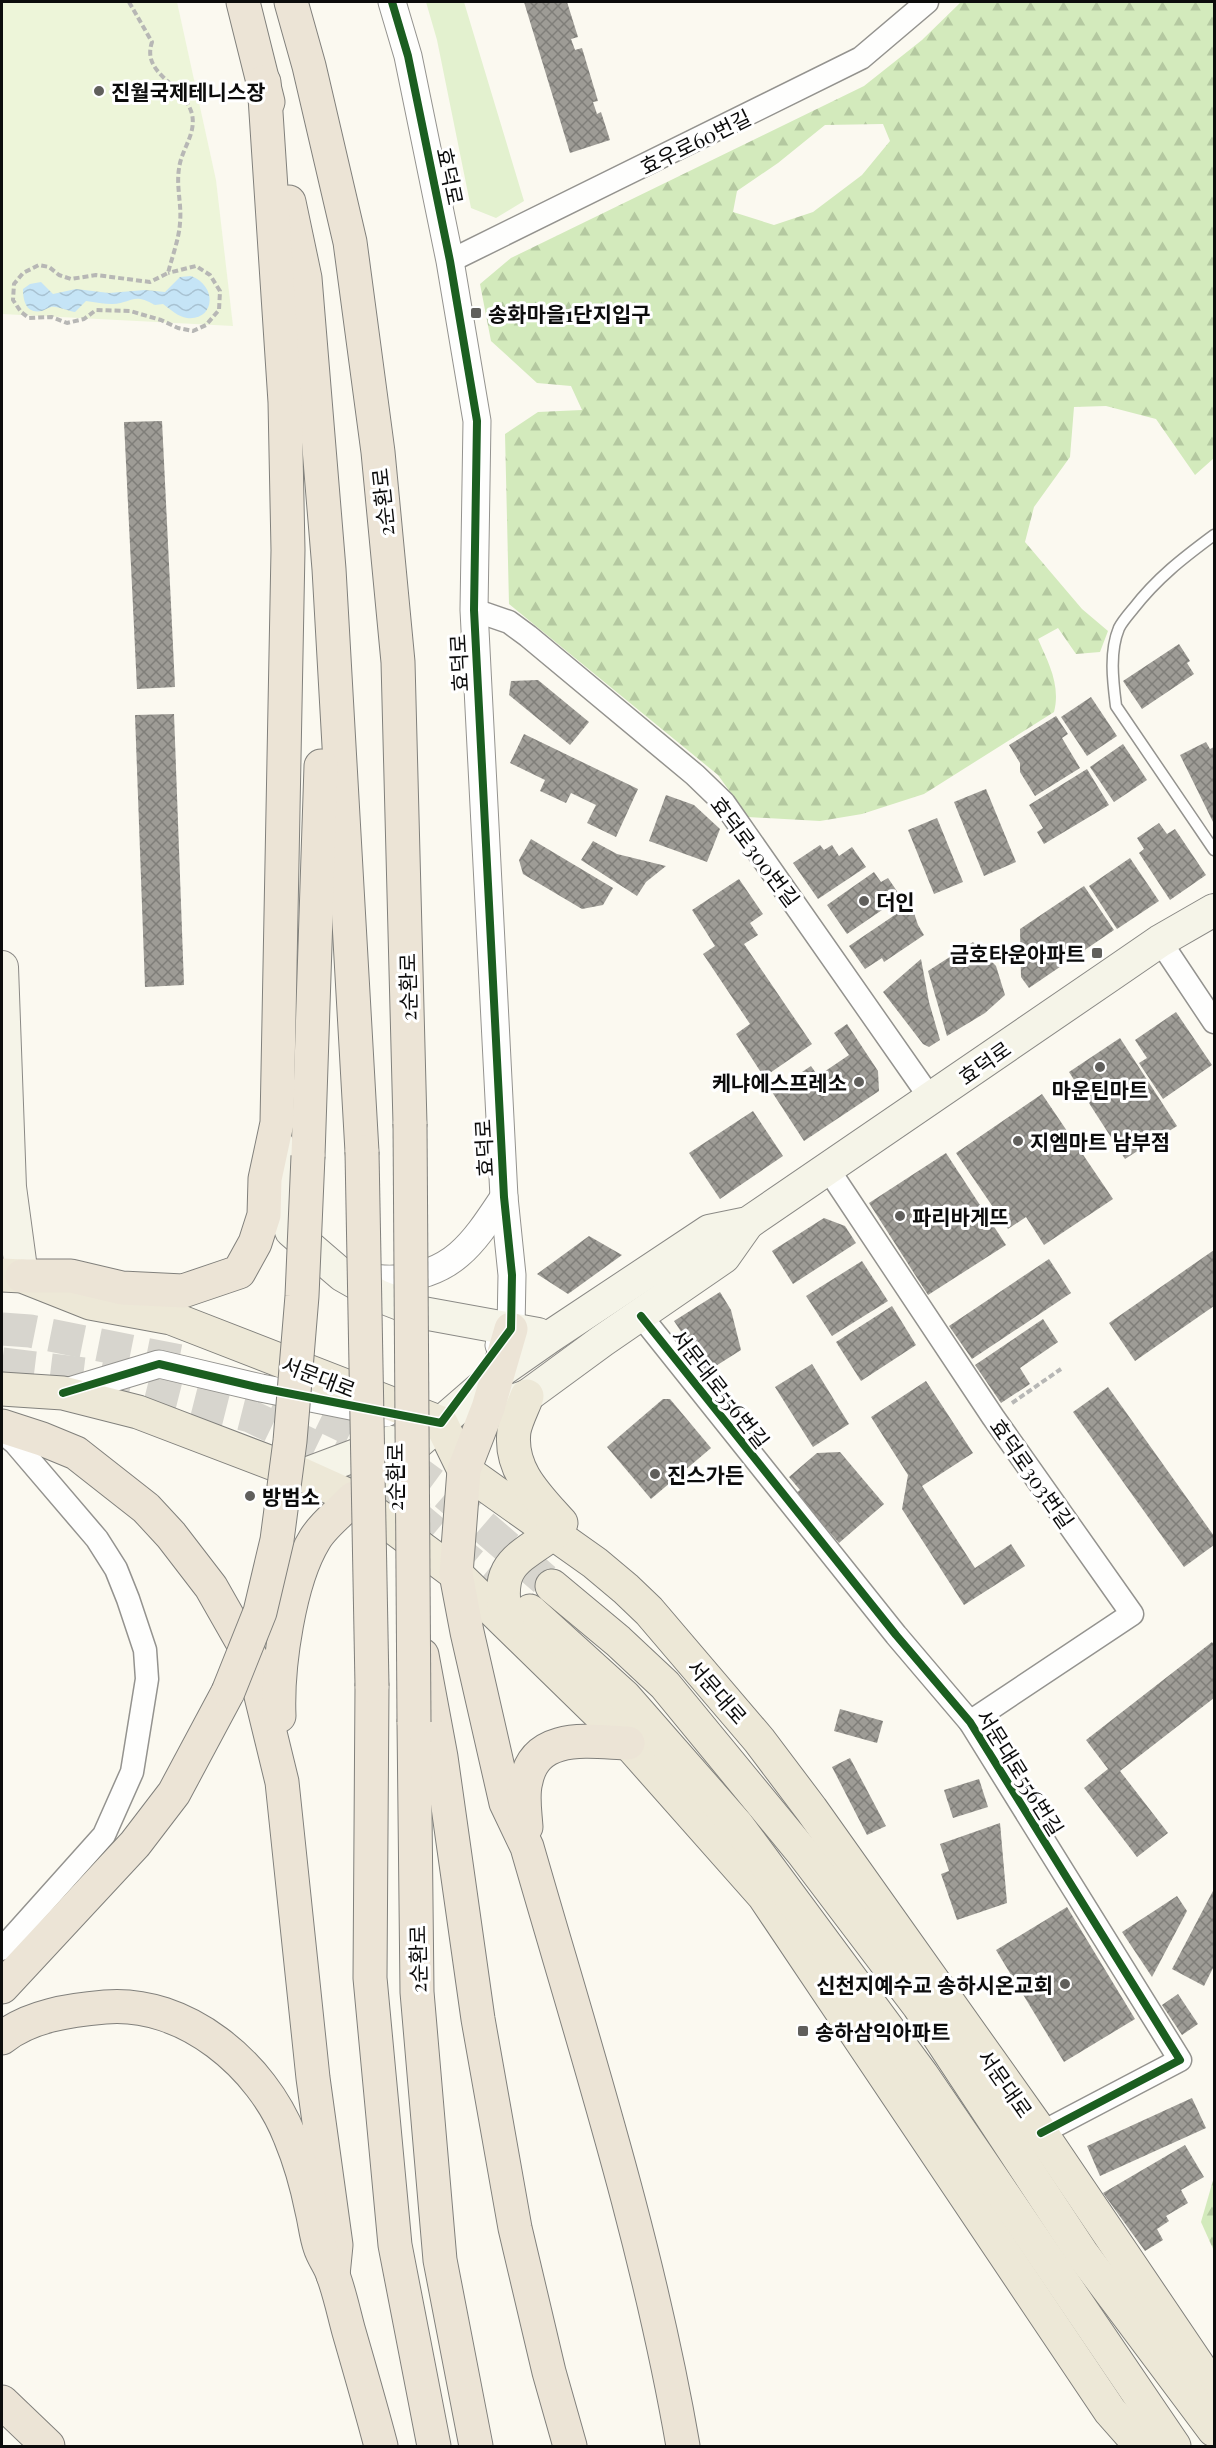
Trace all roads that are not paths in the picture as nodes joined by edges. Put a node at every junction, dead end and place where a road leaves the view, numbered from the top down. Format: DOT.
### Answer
graph roads {
  1 [pos="243,2"];
  2 [pos="291,2"];
  3 [pos="392,2"];
  4 [pos="927,2"];
  5 [pos="264,82"];
  6 [pos="450,261"];
  7 [pos="1215,534"];
  8 [pos="328,569"];
  9 [pos="474,610"];
  10 [pos="1215,850"];
  11 [pos="1215,910"];
  12 [pos="1161,941"];
  13 [pos="2,967"];
  14 [pos="1215,1022"];
  15 [pos="931,1099"];
  16 [pos="277,1123"];
  17 [pos="828,1169"];
  18 [pos="504,1197"];
  19 [pos="748,1222"];
  20 [pos="12,1275"];
  21 [pos="342,1275"];
  22 [pos="641,1316"];
  23 [pos="510,1329"];
  24 [pos="551,1336"];
  25 [pos="602,1341"];
  26 [pos="498,1373"];
  27 [pos="2,1389"];
  28 [pos="63,1394"];
  29 [pos="527,1396"];
  30 [pos="489,1408"];
  31 [pos="441,1423"];
  32 [pos="2,1426"];
  33 [pos="2,1432"];
  34 [pos="464,1470"];
  35 [pos="303,1474"];
  36 [pos="354,1498"];
  37 [pos="554,1533"];
  38 [pos="595,1563"];
  39 [pos="456,1574"];
  40 [pos="552,1586"];
  41 [pos="413,1612"];
  42 [pos="519,1617"];
  43 [pos="970,1722"];
  44 [pos="628,1743"];
  45 [pos="282,1782"];
  46 [pos="527,1847"];
  47 [pos="2,1949"];
  48 [pos="2,1987"];
  49 [pos="2,2038"];
  50 [pos="1041,2133"];
  51 [pos="333,2275"];
  52 [pos="1215,2389"];
  53 [pos="2,2402"];
  54 [pos="1215,2430"];
  55 [pos="2,2434"];
  56 [pos="16,2446"];
  57 [pos="48,2446"];
  58 [pos="381,2446"];
  59 [pos="434,2446"];
  60 [pos="476,2446"];
  61 [pos="570,2446"];
  62 [pos="683,2446"];
  63 [pos="1141,2446"];
  64 [pos="1174,2446"];
  1 -- 5 [label="highway, 2순환로"];
  2 -- 41 [label="highway, 2순환로, bridge"];
  3 -- 6 [label="street, 효덕로"];
  4 -- 6 [label="street, 효우로60번길"];
  5 -- 8 [label="highway, 2순환로"];
  5 -- 16 [label="highway"];
  6 -- 9 [label="street, 효덕로"];
  7 -- 10 [label="lane"];
  8 -- 48 [label="highway, bridge"];
  8 -- 59 [label="highway, 2순환로, bridge"];
  9 -- 15 [label="street, 효덕로300번길"];
  9 -- 18 [label="street, 효덕로"];
  11 -- 12 [label="main road, 효덕로"];
  12 -- 14 [label="street"];
  12 -- 15 [label="main road, 효덕로"];
  13 -- 20 [label="main road"];
  15 -- 17 [label="main road, 효덕로"];
  16 -- 20 [label="highway"];
  16 -- 21 [label="main road"];
  17 -- 19 [label="main road, 효덕로"];
  17 -- 43 [label="street, 효덕로303번길"];
  18 -- 21 [label="street"];
  18 -- 23 [label="street, 효덕로"];
  19 -- 22 [label="main road, 효덕로"];
  19 -- 24 [label="main road, 효덕로"];
  20 -- 31 [label="main road, 서문대로"];
  21 -- 23 [label="main road"];
  22 -- 25 [label="main road, 효덕로"];
  22 -- 43 [label="street, 서문대로556번길"];
  23 -- 24 [label="main road"];
  23 -- 26 [label="highway"];
  23 -- 31 [label="street"];
  24 -- 25 [label="main road"];
  24 -- 26 [label="main road, 효덕로"];
  25 -- 29 [label="main road, 효덕로"];
  26 -- 30 [label="highway"];
  26 -- 31 [label="main road, 효덕로"];
  27 -- 28 [label="main road"];
  28 -- 31 [label="street"];
  28 -- 35 [label="main road"];
  29 -- 30 [label="main road, 효덕로"];
  29 -- 38 [label="main road"];
  30 -- 31 [label="main road, 효덕로"];
  30 -- 34 [label="highway"];
  31 -- 34 [label="main road, 서문대로"];
  31 -- 35 [label="main road, 효덕로"];
  31 -- 36 [label="main road"];
  32 -- 45 [label="highway"];
  33 -- 47 [label="street"];
  34 -- 37 [label="main road, 서문대로"];
  34 -- 39 [label="highway"];
  35 -- 36 [label="main road"];
  36 -- 39 [label="main road"];
  36 -- 45 [label="highway"];
  37 -- 38 [label="main road, 서문대로"];
  37 -- 42 [label="main road"];
  38 -- 50 [label="main road, 서문대로"];
  39 -- 42 [label="main road"];
  39 -- 46 [label="highway"];
  40 -- 54 [label="main road, 서문대로"];
  41 -- 60 [label="highway, 2순환로, bridge"];
  41 -- 61 [label="highway, bridge"];
  42 -- 44 [label="main road"];
  42 -- 64 [label="main road"];
  43 -- 50 [label="street, 서문대로556번길"];
  44 -- 46 [label="highway"];
  44 -- 63 [label="main road"];
  45 -- 51 [label="highway"];
  46 -- 62 [label="highway"];
  49 -- 51 [label="highway"];
  50 -- 52 [label="main road, 서문대로"];
  51 -- 58 [label="highway"];
  53 -- 57 [label="highway"];
  55 -- 56 [label="highway"];
}
